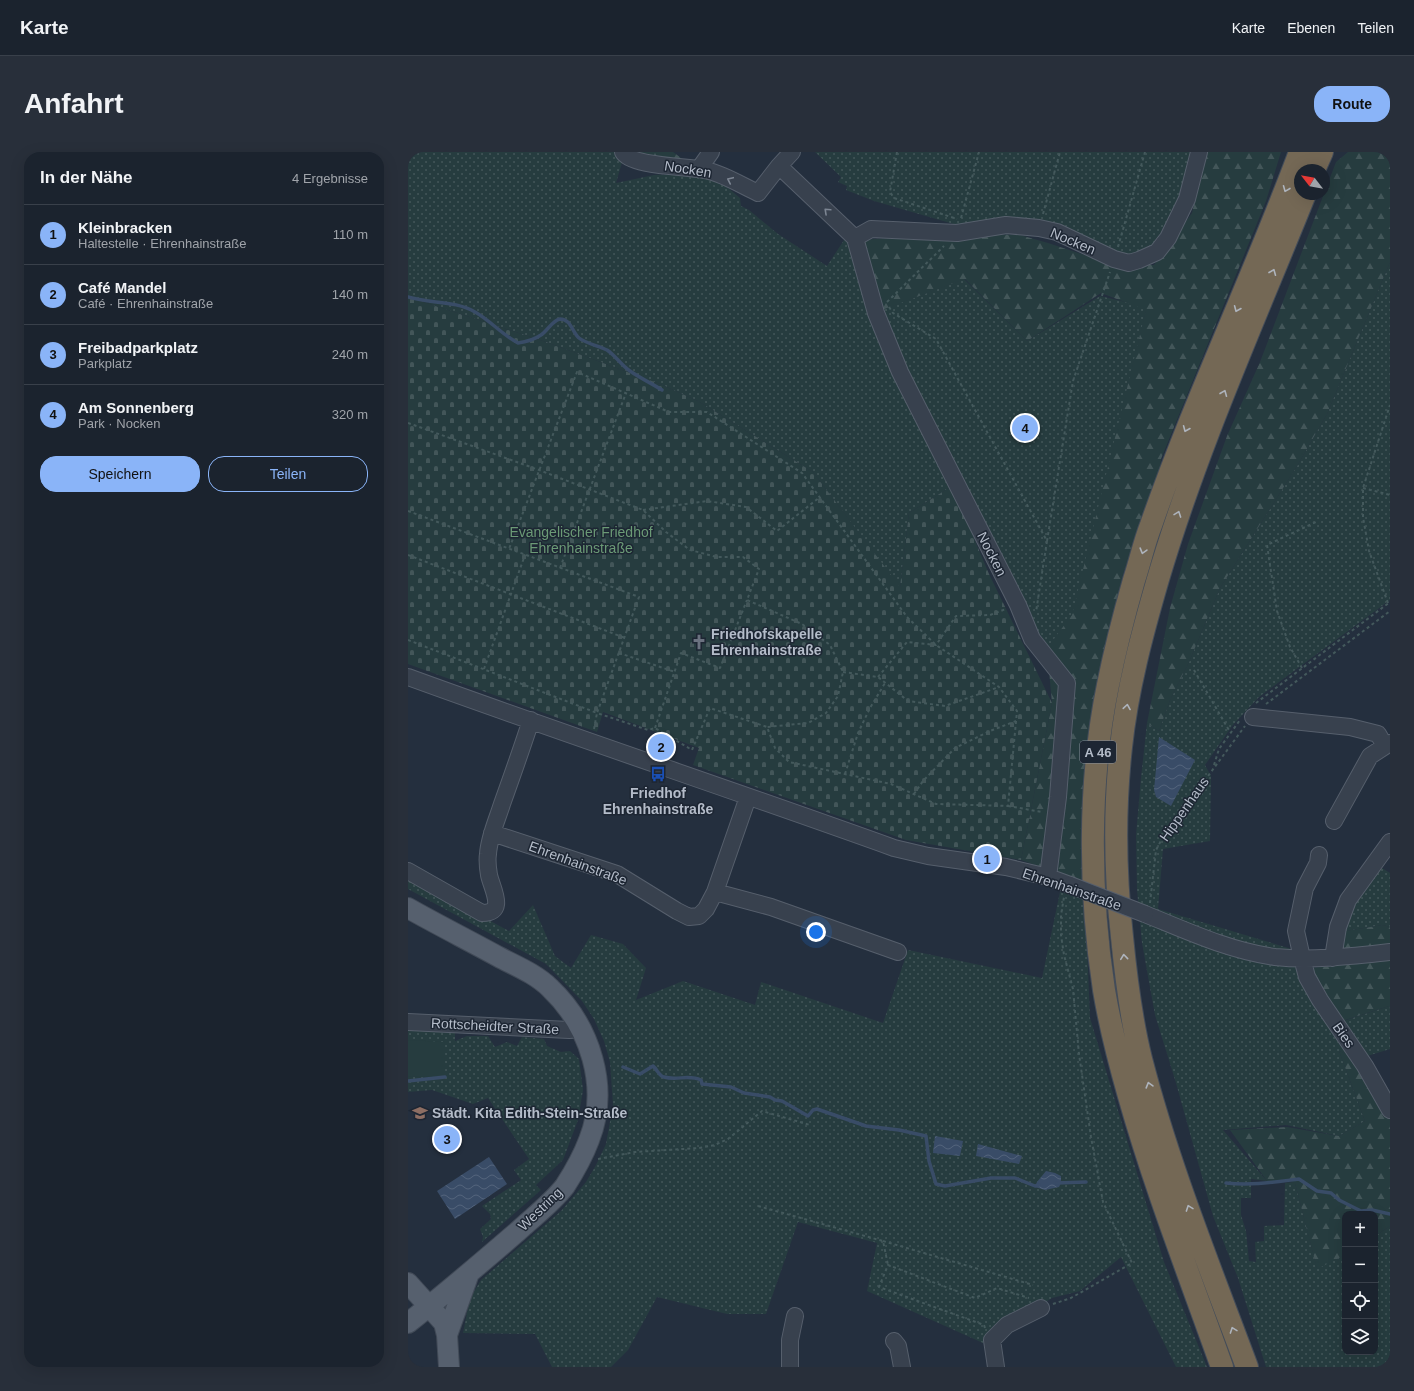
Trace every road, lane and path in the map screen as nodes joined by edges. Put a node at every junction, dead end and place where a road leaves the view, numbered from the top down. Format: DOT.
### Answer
graph roads {
  1 [pos="622,152"];
  2 [pos="711,152"];
  3 [pos="792,152"];
  4 [pos="898,152"];
  5 [pos="978,152"];
  6 [pos="1060,152"];
  7 [pos="1145,152"];
  8 [pos="1199,152"];
  9 [pos="1300,152"];
  10 [pos="1322,152"];
  11 [pos="1317,164"];
  12 [pos="779,166"];
  13 [pos="699,169"];
  14 [pos="1303,200"];
  15 [pos="1039,228"];
  16 [pos="957,233"];
  17 [pos="855,238"];
  18 [pos="1114,260"];
  19 [pos="626,393"];
  20 [pos="1390,404"];
  21 [pos="408,423"];
  22 [pos="540,470"];
  23 [pos="1363,488"];
  24 [pos="590,490"];
  25 [pos="1390,495"];
  26 [pos="820,497"];
  27 [pos="643,510"];
  28 [pos="408,511"];
  29 [pos="1316,522"];
  30 [pos="1047,541"];
  31 [pos="509,549"];
  32 [pos="525,555"];
  33 [pos="408,556"];
  34 [pos="560,568"];
  35 [pos="512,594"];
  36 [pos="747,600"];
  37 [pos="1389,603"];
  38 [pos="1018,605"];
  39 [pos="1390,611"];
  40 [pos="625,638"];
  41 [pos="1032,639"];
  42 [pos="408,640"];
  43 [pos="936,645"];
  44 [pos="620,653"];
  45 [pos="1302,668"];
  46 [pos="484,669"];
  47 [pos="1194,670"];
  48 [pos="675,672"];
  49 [pos="843,672"];
  50 [pos="408,677"];
  51 [pos="878,677"];
  52 [pos="885,683"];
  53 [pos="999,687"];
  54 [pos="1251,712"];
  55 [pos="597,713"];
  56 [pos="532,720"];
  57 [pos="1016,721"];
  58 [pos="767,727"];
  59 [pos="655,728"];
  60 [pos="1230,732"];
  61 [pos="591,743"];
  62 [pos="1388,745"];
  63 [pos="1213,768"];
  64 [pos="844,774"];
  65 [pos="914,794"];
  66 [pos="748,797"];
  67 [pos="1008,806"];
  68 [pos="1056,814"];
  69 [pos="1334,821"];
  70 [pos="491,837"];
  71 [pos="1390,842"];
  72 [pos="1319,856"];
  73 [pos="408,871"];
  74 [pos="1048,878"];
  75 [pos="1068,884"];
  76 [pos="715,892"];
  77 [pos="408,908"];
  78 [pos="1147,915"];
  79 [pos="898,952"];
  80 [pos="1390,952"];
  81 [pos="1302,958"];
  82 [pos="1333,958"];
  83 [pos="408,1022"];
  84 [pos="582,1029"];
  85 [pos="1390,1110"];
  86 [pos="810,1125"];
  87 [pos="579,1163"];
  88 [pos="758,1206"];
  89 [pos="883,1241"];
  90 [pos="888,1265"];
  91 [pos="468,1274"];
  92 [pos="408,1283"];
  93 [pos="1033,1285"];
  94 [pos="430,1306"];
  95 [pos="1041,1308"];
  96 [pos="795,1316"];
  97 [pos="408,1324"];
  98 [pos="447,1335"];
  99 [pos="992,1340"];
  100 [pos="894,1341"];
  101 [pos="449,1367"];
  102 [pos="790,1367"];
  103 [pos="902,1367"];
  104 [pos="996,1367"];
  105 [pos="1222,1367"];
  106 [pos="1247,1367"];
  1 -- 13 [label="street, Nocken"];
  2 -- 13 [label="street"];
  3 -- 12 [label="street"];
  4 -- 5 [label="path"];
  6 -- 15 [label="path"];
  7 -- 18 [label="path"];
  8 -- 18 [label="street, Nocken"];
  9 -- 105 [label="highway, A 46, one-way"];
  10 -- 11 [label="highway"];
  12 -- 13 [label="street, Nocken, one-way"];
  17 -- 12 [label="street, one-way"];
  106 -- 14 [label="highway, A 46, one-way"];
  15 -- 16 [label="street, Nocken"];
  15 -- 18 [label="street, Nocken"];
  16 -- 17 [label="street, Nocken"];
  16 -- 30 [label="path"];
  17 -- 38 [label="street, Nocken"];
  18 -- 30 [label="path"];
  19 -- 22 [label="path"];
  19 -- 24 [label="path"];
  19 -- 26 [label="path"];
  20 -- 23 [label="path"];
  21 -- 22 [label="path"];
  22 -- 24 [label="path"];
  22 -- 31 [label="path"];
  23 -- 25 [label="path"];
  23 -- 37 [label="path"];
  24 -- 27 [label="path"];
  24 -- 34 [label="path"];
  26 -- 27 [label="path"];
  26 -- 43 [label="path"];
  27 -- 36 [label="path"];
  28 -- 31 [label="path"];
  29 -- 45 [label="path"];
  30 -- 41 [label="path"];
  31 -- 32 [label="path"];
  32 -- 34 [label="path"];
  32 -- 35 [label="path"];
  33 -- 35 [label="path"];
  34 -- 40 [label="path"];
  35 -- 40 [label="path"];
  35 -- 46 [label="path"];
  36 -- 48 [label="path"];
  36 -- 49 [label="path"];
  37 -- 45 [label="path"];
  38 -- 41 [label="street, Nocken"];
  38 -- 43 [label="path"];
  39 -- 54 [label="path, Hippenhaus"];
  40 -- 44 [label="path"];
  41 -- 68 [label="street, Nocken"];
  42 -- 46 [label="path"];
  43 -- 51 [label="path"];
  43 -- 53 [label="path"];
  44 -- 48 [label="path"];
  44 -- 55 [label="path"];
  45 -- 54 [label="path"];
  46 -- 55 [label="path"];
  47 -- 60 [label="path"];
  48 -- 59 [label="path"];
  49 -- 51 [label="path"];
  49 -- 58 [label="path"];
  50 -- 56 [label="street, Ehrenhainstraße"];
  51 -- 52 [label="path"];
  52 -- 53 [label="path"];
  52 -- 64 [label="path"];
  53 -- 57 [label="path"];
  54 -- 60 [label="path"];
  54 -- 62 [label="street"];
  54 -- 63 [label="path, Hippenhaus"];
  55 -- 59 [label="path"];
  55 -- 61 [label="path"];
  56 -- 61 [label="street, Ehrenhainstraße"];
  56 -- 70 [label="street"];
  57 -- 65 [label="path"];
  57 -- 67 [label="path"];
  58 -- 59 [label="path"];
  58 -- 64 [label="path"];
  60 -- 63 [label="path"];
  61 -- 66 [label="street, Ehrenhainstraße"];
  62 -- 69 [label="street"];
  63 -- 78 [label="path, Hippenhaus"];
  64 -- 65 [label="path"];
  65 -- 67 [label="path"];
  66 -- 74 [label="street, Ehrenhainstraße"];
  66 -- 76 [label="street, Ehrenhainstraße"];
  67 -- 68 [label="path"];
  68 -- 74 [label="street, Nocken"];
  70 -- 73 [label="street"];
  70 -- 76 [label="street, Ehrenhainstraße"];
  71 -- 82 [label="street"];
  72 -- 81 [label="street"];
  74 -- 75 [label="street, Ehrenhainstraße"];
  75 -- 78 [label="street, Ehrenhainstraße, bridge"];
  75 -- 95 [label="path"];
  76 -- 79 [label="street"];
  77 -- 84 [label="main road, Westring"];
  78 -- 81 [label="street, Ehrenhainstraße"];
  80 -- 82 [label="street, Ehrenhainstraße"];
  81 -- 82 [label="street, Ehrenhainstraße"];
  81 -- 85 [label="street, Bies"];
  83 -- 84 [label="street, Rottscheidter Straße"];
  84 -- 87 [label="main road, Westring"];
  86 -- 87 [label="path"];
  87 -- 91 [label="main road, Westring"];
  88 -- 89 [label="path"];
  89 -- 90 [label="path"];
  89 -- 93 [label="path"];
  90 -- 95 [label="path"];
  90 -- 99 [label="path"];
  91 -- 94 [label="main road, Westring"];
  91 -- 98 [label="main road"];
  92 -- 94 [label="main road"];
  94 -- 97 [label="main road, Westring"];
  94 -- 98 [label="main road"];
  95 -- 99 [label="street"];
  96 -- 102 [label="street"];
  98 -- 101 [label="main road"];
  99 -- 104 [label="street"];
  100 -- 103 [label="street"];
}
